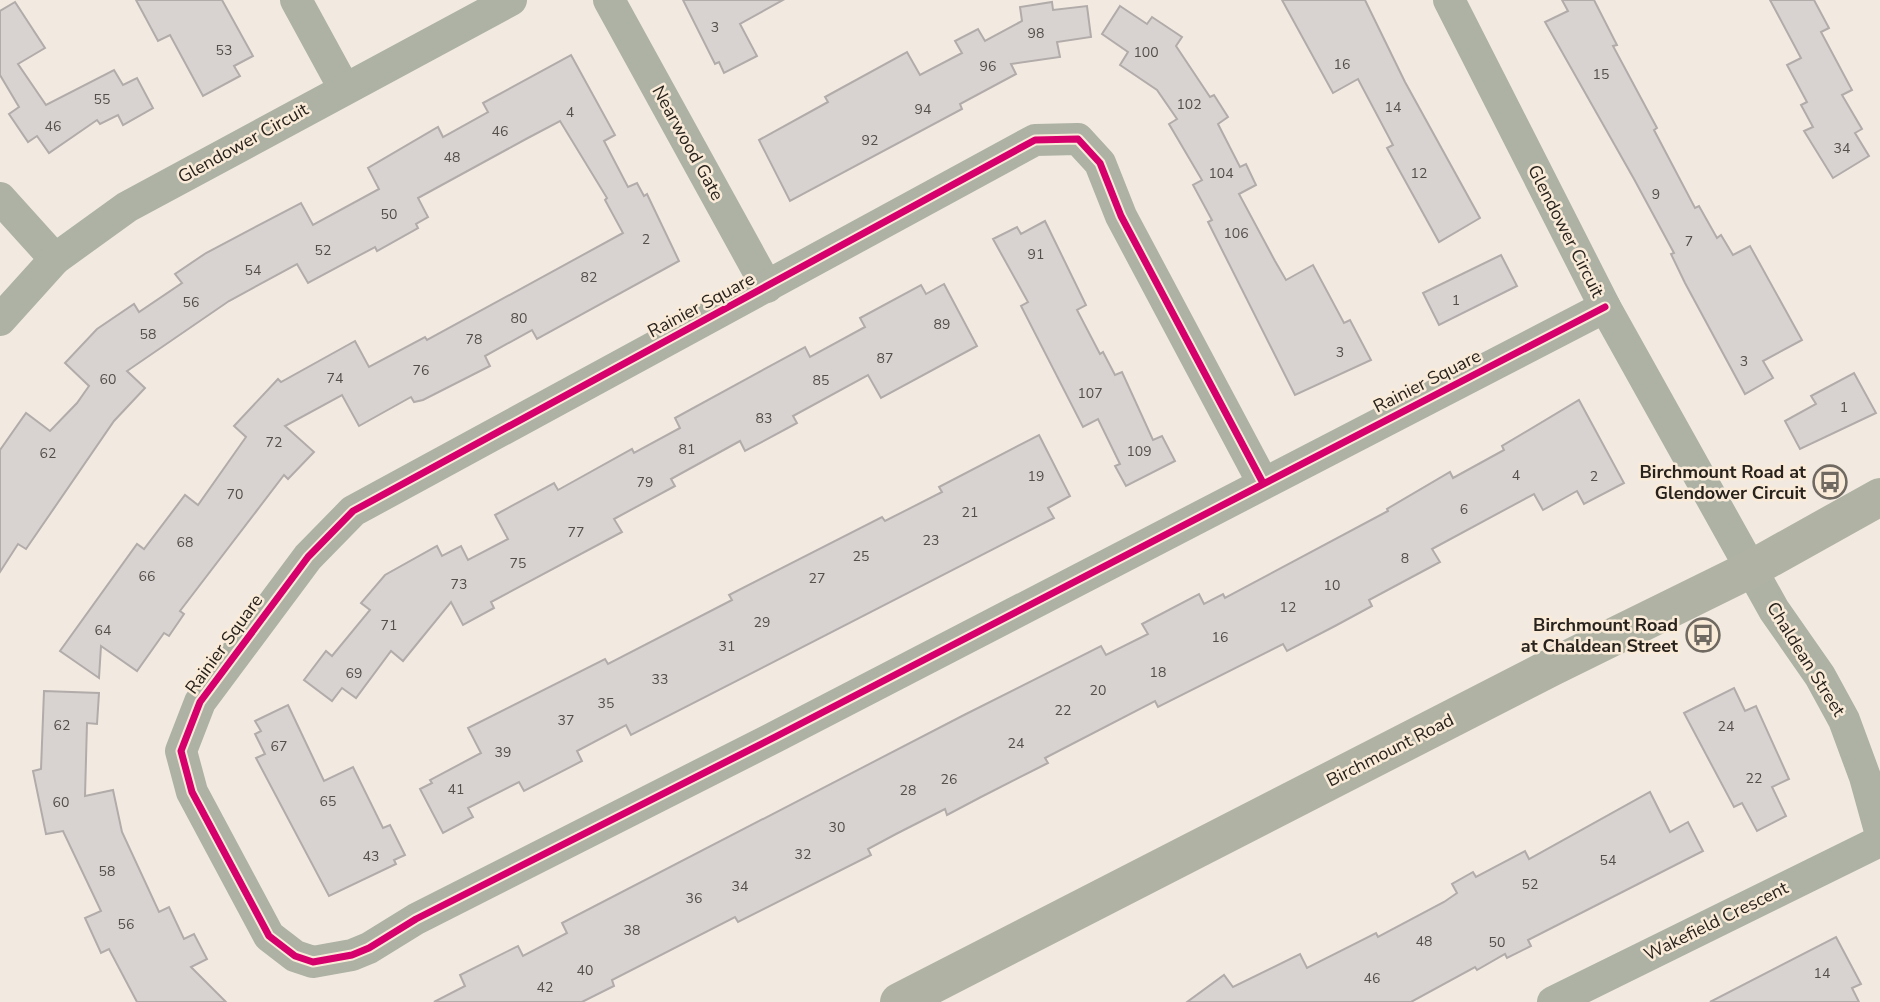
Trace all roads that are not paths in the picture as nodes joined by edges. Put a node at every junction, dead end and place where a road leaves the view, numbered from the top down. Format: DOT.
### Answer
graph roads {
  1 [pos="296,0"];
  2 [pos="511,0"];
  3 [pos="609,0"];
  4 [pos="1449,0"];
  5 [pos="344,88"];
  6 [pos="0,198"];
  7 [pos="55,259"];
  8 [pos="767,287"];
  9 [pos="1605,307"];
  10 [pos="0,320"];
  11 [pos="1263,483"];
  12 [pos="1880,497"];
  13 [pos="1751,569"];
  14 [pos="1880,831"];
  15 [pos="1880,841"];
  16 [pos="899,1002"];
  17 [pos="1553,1002"];
  1 -- 5 [label="street"];
  2 -- 5 [label="street, Glendower Circuit"];
  3 -- 8 [label="street, Nearwood Gate"];
  4 -- 9 [label="street, Glendower Circuit"];
  5 -- 7 [label="street, Glendower Circuit"];
  6 -- 7 [label="street"];
  7 -- 10 [label="street, Glendower Circuit"];
  8 -- 11 [label="street, Rainier Square"];
  8 -- 11 [label="street, Rainier Square"];
  9 -- 11 [label="street, Rainier Square"];
  9 -- 13 [label="street, Glendower Circuit"];
  12 -- 13 [label="main road, Birchmount Road"];
  13 -- 14 [label="street, Chaldean Street"];
  13 -- 16 [label="main road, Birchmount Road"];
  15 -- 17 [label="street, Wakefield Crescent"];
}
